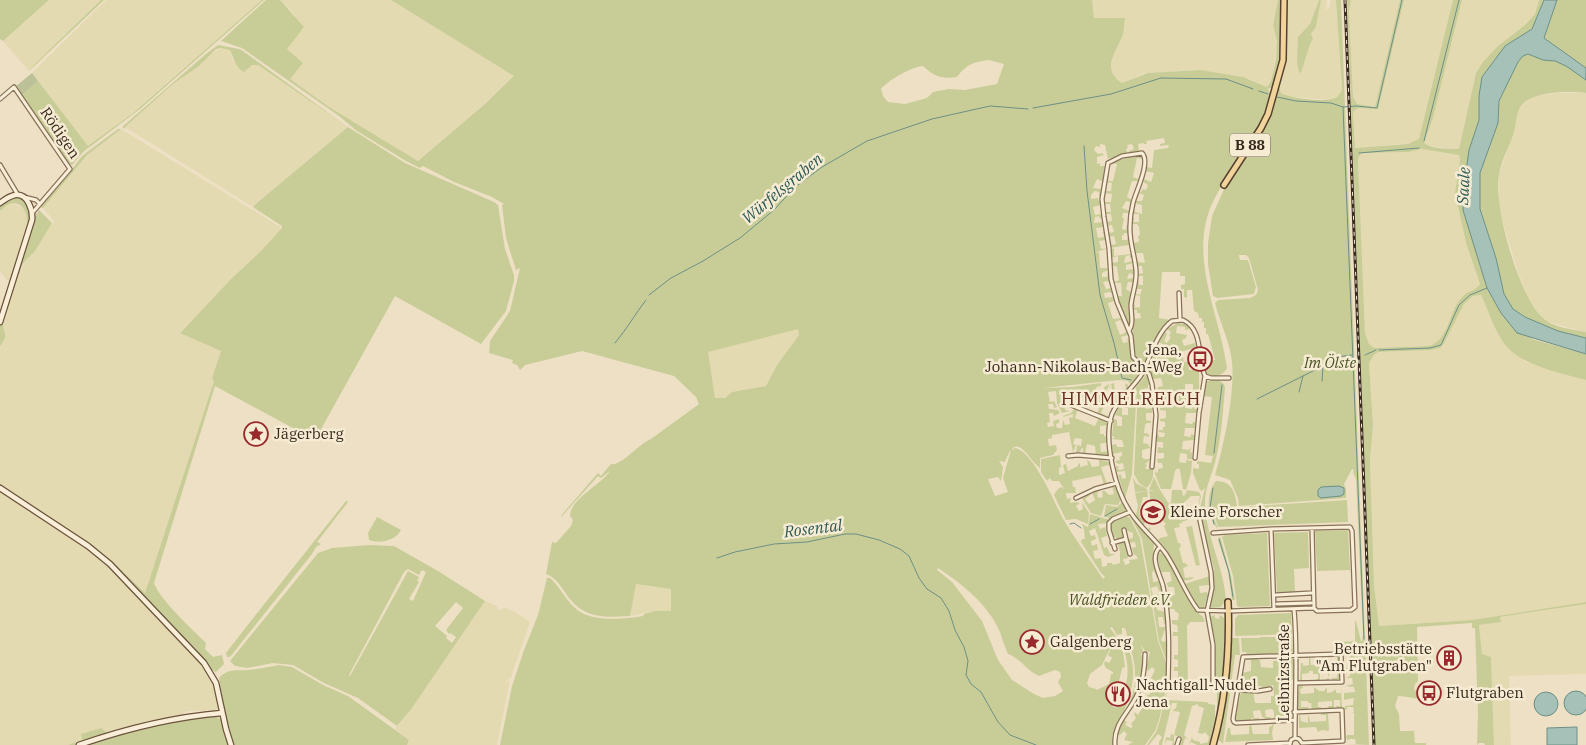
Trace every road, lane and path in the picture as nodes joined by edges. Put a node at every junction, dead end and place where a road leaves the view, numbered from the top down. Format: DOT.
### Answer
graph roads {
  1 [pos="1284,0"];
  2 [pos="0,99"];
  3 [pos="0,165"];
  4 [pos="1224,185"];
  5 [pos="18,195"];
  6 [pos="24,197"];
  7 [pos="0,203"];
  8 [pos="39,203"];
  9 [pos="33,212"];
  10 [pos="1179,293"];
  11 [pos="1180,320"];
  12 [pos="0,322"];
  13 [pos="1129,331"];
  14 [pos="1144,369"];
  15 [pos="1205,376"];
  16 [pos="1229,378"];
  17 [pos="1071,405"];
  18 [pos="1110,421"];
  19 [pos="1068,456"];
  20 [pos="1112,458"];
  21 [pos="1195,458"];
  22 [pos="1152,467"];
  23 [pos="1117,482"];
  24 [pos="0,488"];
  25 [pos="1076,498"];
  26 [pos="1130,512"];
  27 [pos="1193,513"];
  28 [pos="1312,528"];
  29 [pos="1270,529"];
  30 [pos="1124,530"];
  31 [pos="1213,533"];
  32 [pos="1126,539"];
  33 [pos="1112,543"];
  34 [pos="1160,547"];
  35 [pos="1115,549"];
  36 [pos="1130,554"];
  37 [pos="1294,594"];
  38 [pos="1311,594"];
  39 [pos="1228,602"];
  40 [pos="1311,603"];
  41 [pos="1293,604"];
  42 [pos="1314,608"];
  43 [pos="1294,609"];
  44 [pos="1274,610"];
  45 [pos="1207,611"];
  46 [pos="1229,612"];
  47 [pos="1145,654"];
  48 [pos="1296,655"];
  49 [pos="1296,683"];
  50 [pos="1212,685"];
  51 [pos="1168,686"];
  52 [pos="1270,689"];
  53 [pos="1239,690"];
  54 [pos="1294,712"];
  55 [pos="222,714"];
  56 [pos="1295,720"];
  57 [pos="1295,738"];
  58 [pos="1179,739"];
  59 [pos="1290,744"];
  60 [pos="1301,744"];
  61 [pos="79,745"];
  62 [pos="231,745"];
  63 [pos="1115,745"];
  64 [pos="1177,745"];
  65 [pos="1214,745"];
  66 [pos="1248,745"];
  1 -- 4 [label="main road, B 88"];
  2 -- 8 [label="street, Rödigen"];
  3 -- 5 [label="street"];
  5 -- 6 [label="street"];
  5 -- 7 [label="street"];
  6 -- 8 [label="street"];
  6 -- 9 [label="street"];
  8 -- 9 [label="street, Rödigen"];
  9 -- 12 [label="street"];
  10 -- 11 [label="street"];
  11 -- 14 [label="street"];
  11 -- 15 [label="street"];
  13 -- 13 [label="street"];
  13 -- 14 [label="street"];
  14 -- 18 [label="street"];
  14 -- 22 [label="street"];
  15 -- 16 [label="street"];
  15 -- 21 [label="street"];
  17 -- 18 [label="street"];
  18 -- 20 [label="street"];
  19 -- 20 [label="street"];
  20 -- 23 [label="street"];
  23 -- 25 [label="street"];
  23 -- 26 [label="street"];
  24 -- 55 [label="street"];
  26 -- 33 [label="street"];
  26 -- 34 [label="street"];
  27 -- 45 [label="street"];
  28 -- 29 [label="street"];
  28 -- 42 [label="street"];
  28 -- 42 [label="street"];
  29 -- 31 [label="street"];
  29 -- 44 [label="street"];
  30 -- 32 [label="street"];
  32 -- 33 [label="street"];
  32 -- 36 [label="street"];
  33 -- 35 [label="street"];
  34 -- 45 [label="street"];
  34 -- 51 [label="street"];
  37 -- 38 [label="street"];
  37 -- 41 [label="street"];
  37 -- 41 [label="street"];
  39 -- 46 [label="main road"];
  40 -- 41 [label="street"];
  42 -- 43 [label="street"];
  43 -- 44 [label="street"];
  43 -- 48 [label="street, Leibnizstraße"];
  44 -- 46 [label="street"];
  45 -- 46 [label="street"];
  45 -- 50 [label="street"];
  46 -- 65 [label="main road"];
  47 -- 63 [label="street"];
  48 -- 49 [label="street, Leibnizstraße"];
  48 -- 49 [label="street"];
  48 -- 53 [label="street"];
  49 -- 54 [label="street, Leibnizstraße"];
  52 -- 53 [label="street"];
  53 -- 56 [label="street"];
  54 -- 56 [label="street, Leibnizstraße"];
  54 -- 60 [label="street"];
  55 -- 61 [label="street"];
  55 -- 62 [label="street"];
  56 -- 57 [label="street, Leibnizstraße"];
  57 -- 59 [label="street, Leibnizstraße"];
  57 -- 60 [label="street, Leibnizstraße"];
  58 -- 64 [label="street"];
  59 -- 66 [label="street"];
}
